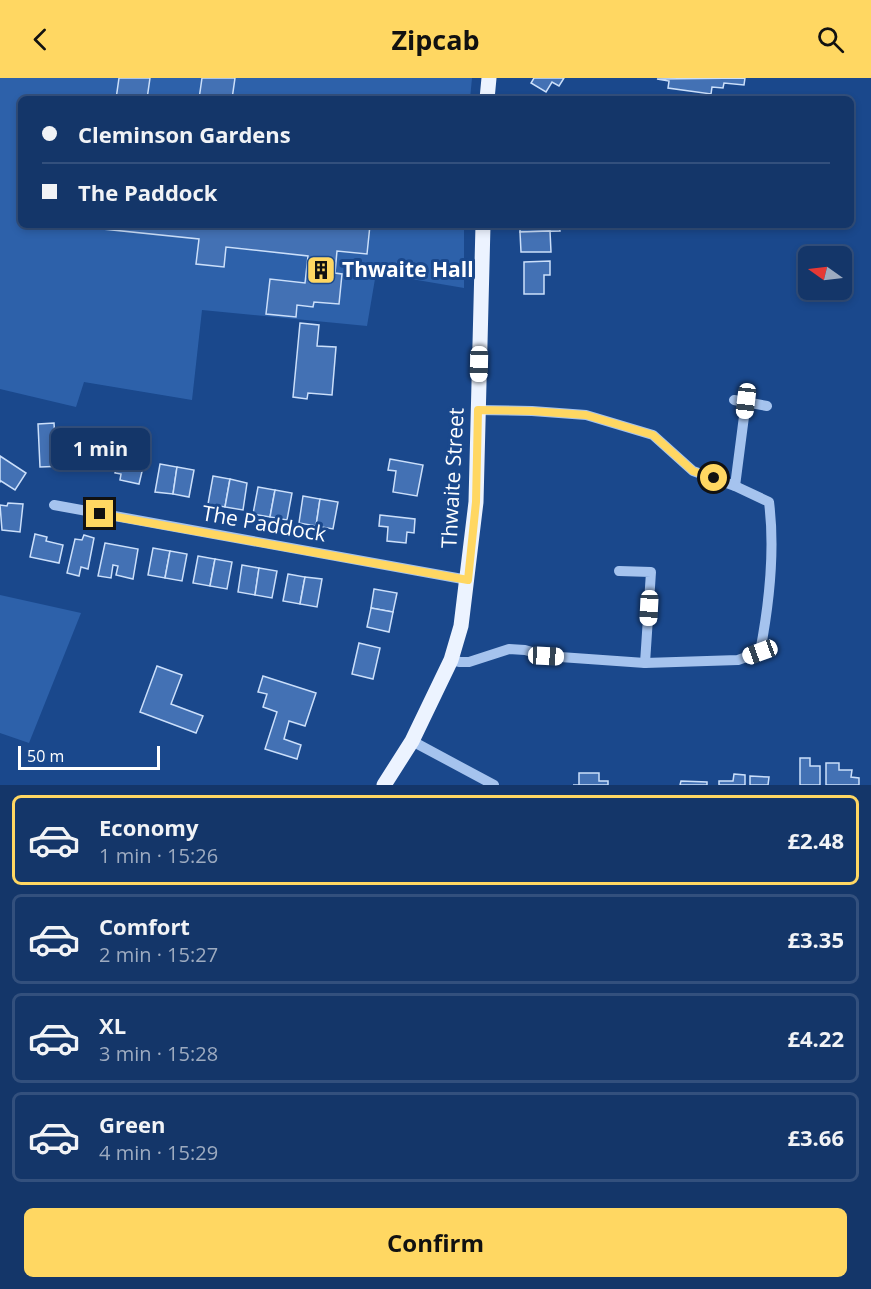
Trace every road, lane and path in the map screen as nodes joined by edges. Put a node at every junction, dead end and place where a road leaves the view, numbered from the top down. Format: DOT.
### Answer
graph roads {
  1 [pos="489,78"];
  2 [pos="487,96"];
  3 [pos="483,228"];
  4 [pos="734,400"];
  5 [pos="746,401"];
  6 [pos="767,406"];
  7 [pos="478,410"];
  8 [pos="735,486"];
  9 [pos="54,506"];
  10 [pos="619,571"];
  11 [pos="468,580"];
  12 [pos="451,660"];
  13 [pos="645,663"];
  14 [pos="412,741"];
  15 [pos="384,785"];
  16 [pos="494,785"];
  1 -- 2 [label="main road"];
  3 -- 7 [label="main road, Thwaite Street"];
  4 -- 5 [label="street"];
  5 -- 6 [label="street"];
  5 -- 8 [label="street"];
  7 -- 8 [label="street"];
  7 -- 11 [label="main road, Thwaite Street"];
  8 -- 13 [label="street"];
  9 -- 11 [label="street, The Paddock"];
  10 -- 13 [label="street"];
  11 -- 12 [label="main road, Thwaite Street"];
  12 -- 13 [label="street"];
  12 -- 14 [label="main road, Thwaite Street"];
  14 -- 15 [label="main road, Thwaite Street"];
  14 -- 16 [label="street"];
}
